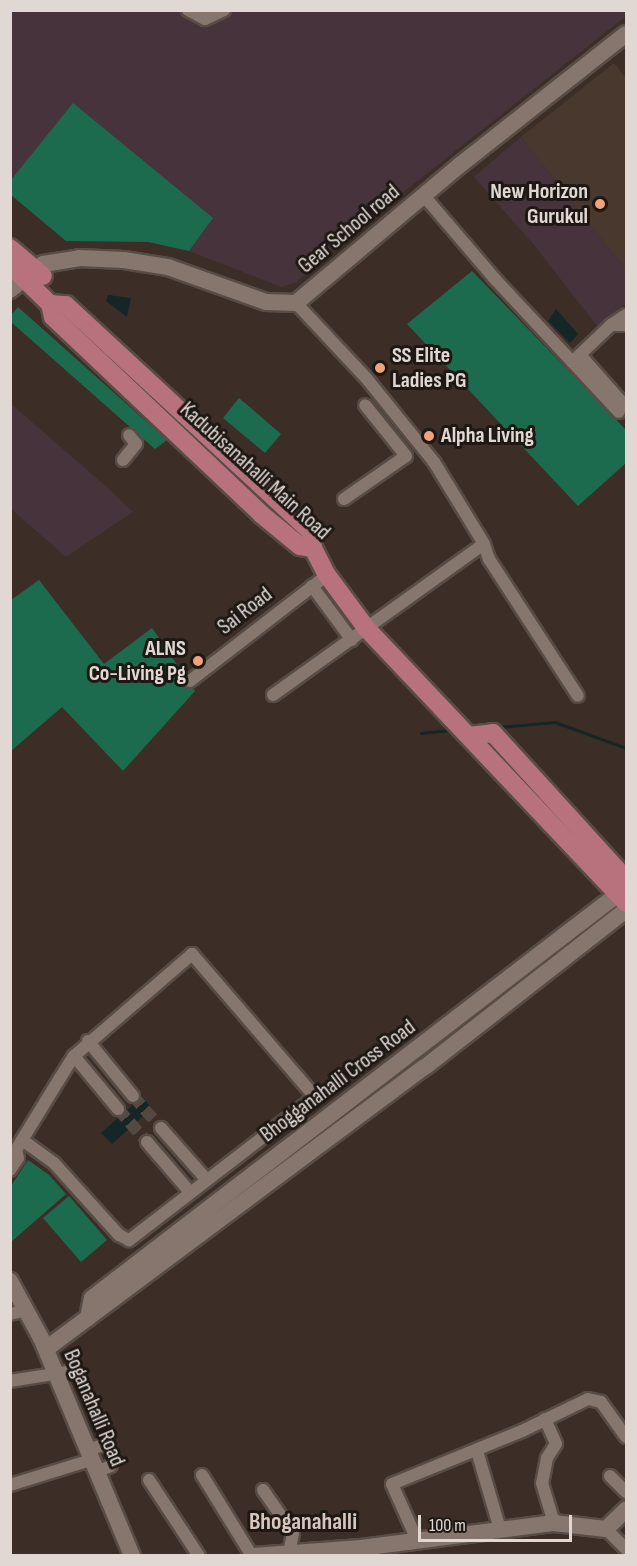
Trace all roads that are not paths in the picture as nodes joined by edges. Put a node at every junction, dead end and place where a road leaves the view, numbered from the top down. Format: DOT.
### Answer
graph roads {
  1 [pos="188,10"];
  2 [pos="225,10"];
  3 [pos="207,15"];
  4 [pos="627,34"];
  5 [pos="424,196"];
  6 [pos="10,248"];
  7 [pos="10,265"];
  8 [pos="38,274"];
  9 [pos="10,290"];
  10 [pos="10,301"];
  11 [pos="296,303"];
  12 [pos="50,304"];
  13 [pos="627,315"];
  14 [pos="611,326"];
  15 [pos="627,326"];
  16 [pos="577,359"];
  17 [pos="365,405"];
  18 [pos="623,409"];
  19 [pos="208,434"];
  20 [pos="129,435"];
  21 [pos="194,451"];
  22 [pos="123,460"];
  23 [pos="344,499"];
  24 [pos="484,544"];
  25 [pos="313,548"];
  26 [pos="327,575"];
  27 [pos="312,586"];
  28 [pos="367,629"];
  29 [pos="352,640"];
  30 [pos="190,681"];
  31 [pos="273,695"];
  32 [pos="578,696"];
  33 [pos="469,736"];
  34 [pos="625,895"];
  35 [pos="88,1041"];
  36 [pos="414,1051"];
  37 [pos="74,1056"];
  38 [pos="425,1067"];
  39 [pos="133,1096"];
  40 [pos="118,1109"];
  41 [pos="161,1128"];
  42 [pos="147,1142"];
  43 [pos="16,1147"];
  44 [pos="10,1170"];
  45 [pos="206,1179"];
  46 [pos="189,1191"];
  47 [pos="10,1281"];
  48 [pos="28,1310"];
  49 [pos="10,1314"];
  50 [pos="88,1318"];
  51 [pos="46,1349"];
  52 [pos="62,1373"];
  53 [pos="10,1381"];
  54 [pos="545,1419"];
  55 [pos="627,1437"];
  56 [pos="477,1451"];
  57 [pos="98,1459"];
  58 [pos="202,1475"];
  59 [pos="610,1476"];
  60 [pos="150,1480"];
  61 [pos="10,1485"];
  62 [pos="263,1490"];
  63 [pos="627,1492"];
  64 [pos="627,1510"];
  65 [pos="554,1523"];
  66 [pos="500,1529"];
  67 [pos="606,1529"];
  68 [pos="417,1540"];
  69 [pos="627,1549"];
  70 [pos="289,1553"];
  71 [pos="132,1556"];
  72 [pos="199,1556"];
  73 [pos="252,1556"];
  1 -- 3 [label="street"];
  2 -- 3 [label="street"];
  4 -- 5 [label="street, Gear School road"];
  5 -- 11 [label="street, Gear School road"];
  5 -- 16 [label="street"];
  6 -- 8 [label="main road"];
  7 -- 8 [label="main road"];
  8 -- 9 [label="street, Gear School road"];
  8 -- 10 [label="street, Gear School road"];
  8 -- 11 [label="street, Gear School road"];
  8 -- 12 [label="main road, Kadubisanahalli Main Road"];
  11 -- 24 [label="street"];
  12 -- 19 [label="main road"];
  12 -- 21 [label="main road, Kadubisanahalli Main Road"];
  13 -- 14 [label="street"];
  14 -- 15 [label="street"];
  14 -- 16 [label="street"];
  16 -- 18 [label="street"];
  17 -- 23 [label="street"];
  19 -- 21 [label="main road"];
  19 -- 25 [label="main road"];
  20 -- 22 [label="street"];
  21 -- 25 [label="main road, Kadubisanahalli Main Road"];
  24 -- 28 [label="street"];
  24 -- 32 [label="street"];
  25 -- 26 [label="main road, Kadubisanahalli Main Road"];
  26 -- 27 [label="street, Sai Road"];
  26 -- 28 [label="main road, Kadubisanahalli Main Road"];
  27 -- 29 [label="street"];
  27 -- 30 [label="street, Sai Road"];
  28 -- 29 [label="street"];
  28 -- 33 [label="main road, Kadubisanahalli Main Road"];
  29 -- 31 [label="street"];
  33 -- 34 [label="main road, Kadubisanahalli Main Road"];
  33 -- 34 [label="main road"];
  34 -- 36 [label="street, Bhogganahalli Cross Road"];
  34 -- 38 [label="street, Bhogganahalli Cross Road"];
  35 -- 37 [label="street"];
  35 -- 39 [label="street"];
  35 -- 45 [label="street"];
  36 -- 38 [label="street"];
  36 -- 50 [label="street, Bhogganahalli Cross Road"];
  37 -- 40 [label="street"];
  37 -- 43 [label="street"];
  38 -- 50 [label="street, Bhogganahalli Cross Road"];
  41 -- 45 [label="street"];
  42 -- 46 [label="street"];
  43 -- 44 [label="street"];
  43 -- 46 [label="street"];
  45 -- 46 [label="street"];
  47 -- 48 [label="street, Boganahalli Road"];
  48 -- 49 [label="street"];
  48 -- 51 [label="street, Boganahalli Road"];
  50 -- 51 [label="street, Bhogganahalli Cross Road"];
  51 -- 52 [label="street, Boganahalli Road"];
  52 -- 53 [label="street"];
  52 -- 57 [label="street, Boganahalli Road"];
  54 -- 55 [label="street"];
  54 -- 56 [label="street"];
  54 -- 65 [label="street"];
  56 -- 66 [label="street"];
  56 -- 68 [label="street"];
  57 -- 61 [label="street"];
  57 -- 71 [label="street, Boganahalli Road"];
  58 -- 73 [label="street"];
  59 -- 63 [label="street"];
  60 -- 72 [label="street"];
  62 -- 70 [label="street"];
  64 -- 67 [label="street"];
  65 -- 66 [label="street"];
  65 -- 67 [label="street"];
  66 -- 68 [label="street"];
  67 -- 69 [label="street"];
  68 -- 70 [label="street"];
  70 -- 73 [label="street"];
}
